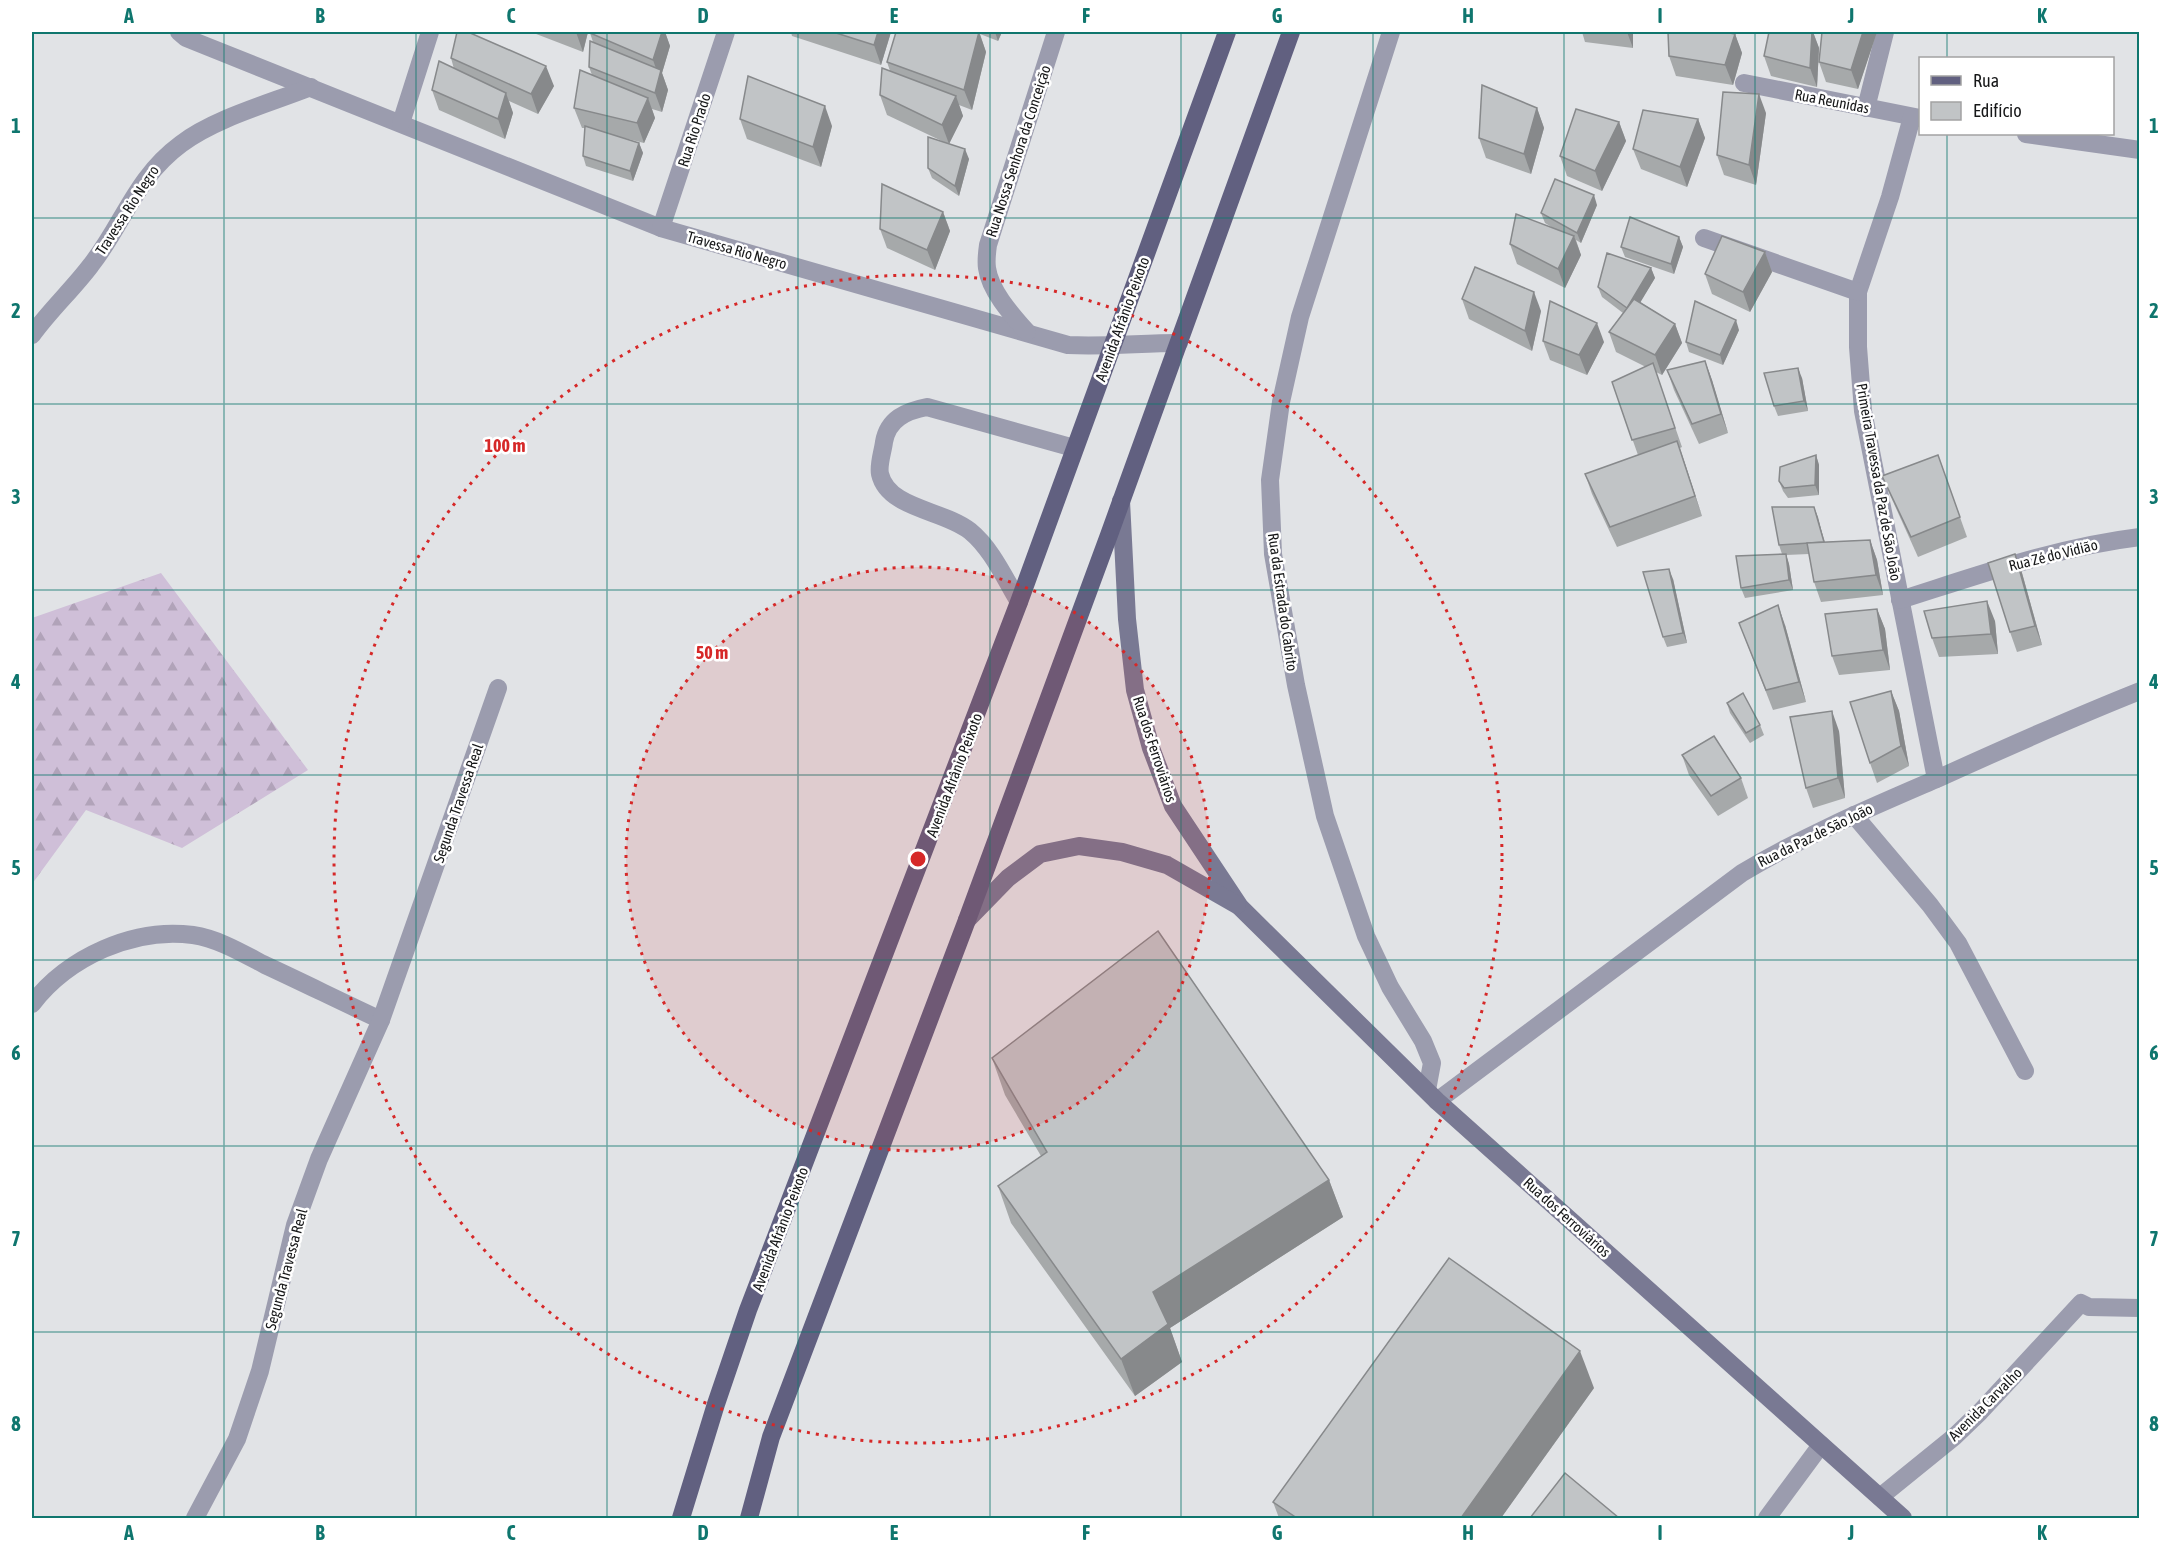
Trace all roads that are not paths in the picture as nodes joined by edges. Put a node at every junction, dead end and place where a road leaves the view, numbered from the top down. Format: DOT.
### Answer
graph roads {
  1 [pos="179,32"];
  2 [pos="430,32"];
  3 [pos="726,32"];
  4 [pos="1056,32"];
  5 [pos="1227,32"];
  6 [pos="1291,32"];
  7 [pos="1391,32"];
  8 [pos="1885,32"];
  9 [pos="1744,83"];
  10 [pos="311,87"];
  11 [pos="1866,108"];
  12 [pos="1916,117"];
  13 [pos="401,123"];
  14 [pos="2033,135"];
  15 [pos="2139,150"];
  16 [pos="661,228"];
  17 [pos="1704,238"];
  18 [pos="1858,292"];
  19 [pos="1027,332"];
  20 [pos="32,335"];
  21 [pos="1179,344"];
  22 [pos="1113,345"];
  23 [pos="1074,448"];
  24 [pos="1122,501"];
  25 [pos="2139,537"];
  26 [pos="1900,600"];
  27 [pos="1020,602"];
  28 [pos="498,688"];
  29 [pos="2139,691"];
  30 [pos="1936,779"];
  31 [pos="1854,815"];
  32 [pos="1240,906"];
  33 [pos="967,921"];
  34 [pos="32,1004"];
  35 [pos="381,1020"];
  36 [pos="2025,1071"];
  37 [pos="1432,1095"];
  38 [pos="2139,1308"];
  39 [pos="1821,1445"];
  40 [pos="1880,1497"];
  41 [pos="195,1518"];
  42 [pos="681,1518"];
  43 [pos="749,1518"];
  44 [pos="1767,1518"];
  45 [pos="1903,1518"];
  1 -- 10 [label="street, Travessa Rio Negro"];
  2 -- 13 [label="street"];
  3 -- 16 [label="street, Rua Rio Prado"];
  4 -- 19 [label="street, Rua Nossa Senhora da Conceição"];
  5 -- 22 [label="main road, Avenida Afrânio Peixoto"];
  6 -- 21 [label="main road"];
  7 -- 37 [label="street, Rua da Estrada do Cabrito"];
  8 -- 11 [label="street"];
  9 -- 11 [label="street, Rua Reunidas"];
  10 -- 13 [label="street, Travessa Rio Negro"];
  10 -- 20 [label="street, Travessa Rio Negro"];
  11 -- 12 [label="street, Rua Reunidas"];
  12 -- 18 [label="street, Primeira Travessa da Paz de São João"];
  13 -- 16 [label="street, Travessa Rio Negro"];
  14 -- 15 [label="street"];
  16 -- 19 [label="street, Travessa Rio Negro"];
  17 -- 18 [label="street"];
  18 -- 26 [label="street, Primeira Travessa da Paz de São João"];
  19 -- 22 [label="street, Travessa Rio Negro"];
  21 -- 22 [label="street, Travessa Rio Negro"];
  21 -- 24 [label="main road"];
  22 -- 23 [label="main road, Avenida Afrânio Peixoto"];
  23 -- 27 [label="main road, Avenida Afrânio Peixoto"];
  23 -- 27 [label="street"];
  24 -- 32 [label="main road, Rua dos Ferroviários"];
  24 -- 33 [label="main road"];
  25 -- 26 [label="street, Rua Zé do Vidião"];
  26 -- 30 [label="street, Primeira Travessa da Paz de São João"];
  27 -- 42 [label="main road, Avenida Afrânio Peixoto"];
  28 -- 35 [label="street, Segunda Travessa Real"];
  29 -- 30 [label="street, Rua da Paz de São João"];
  30 -- 31 [label="street, Rua da Paz de São João"];
  31 -- 36 [label="street"];
  31 -- 37 [label="street, Rua da Paz de São João"];
  32 -- 33 [label="main road, Rua dos Ferroviários"];
  32 -- 37 [label="main road, Rua dos Ferroviários"];
  33 -- 43 [label="main road"];
  34 -- 35 [label="street"];
  35 -- 41 [label="street, Segunda Travessa Real"];
  37 -- 39 [label="main road, Rua dos Ferroviários"];
  38 -- 40 [label="street, Avenida Carvalho"];
  39 -- 40 [label="main road, Rua dos Ferroviários"];
  39 -- 44 [label="street"];
  40 -- 45 [label="main road, Rua dos Ferroviários"];
}
